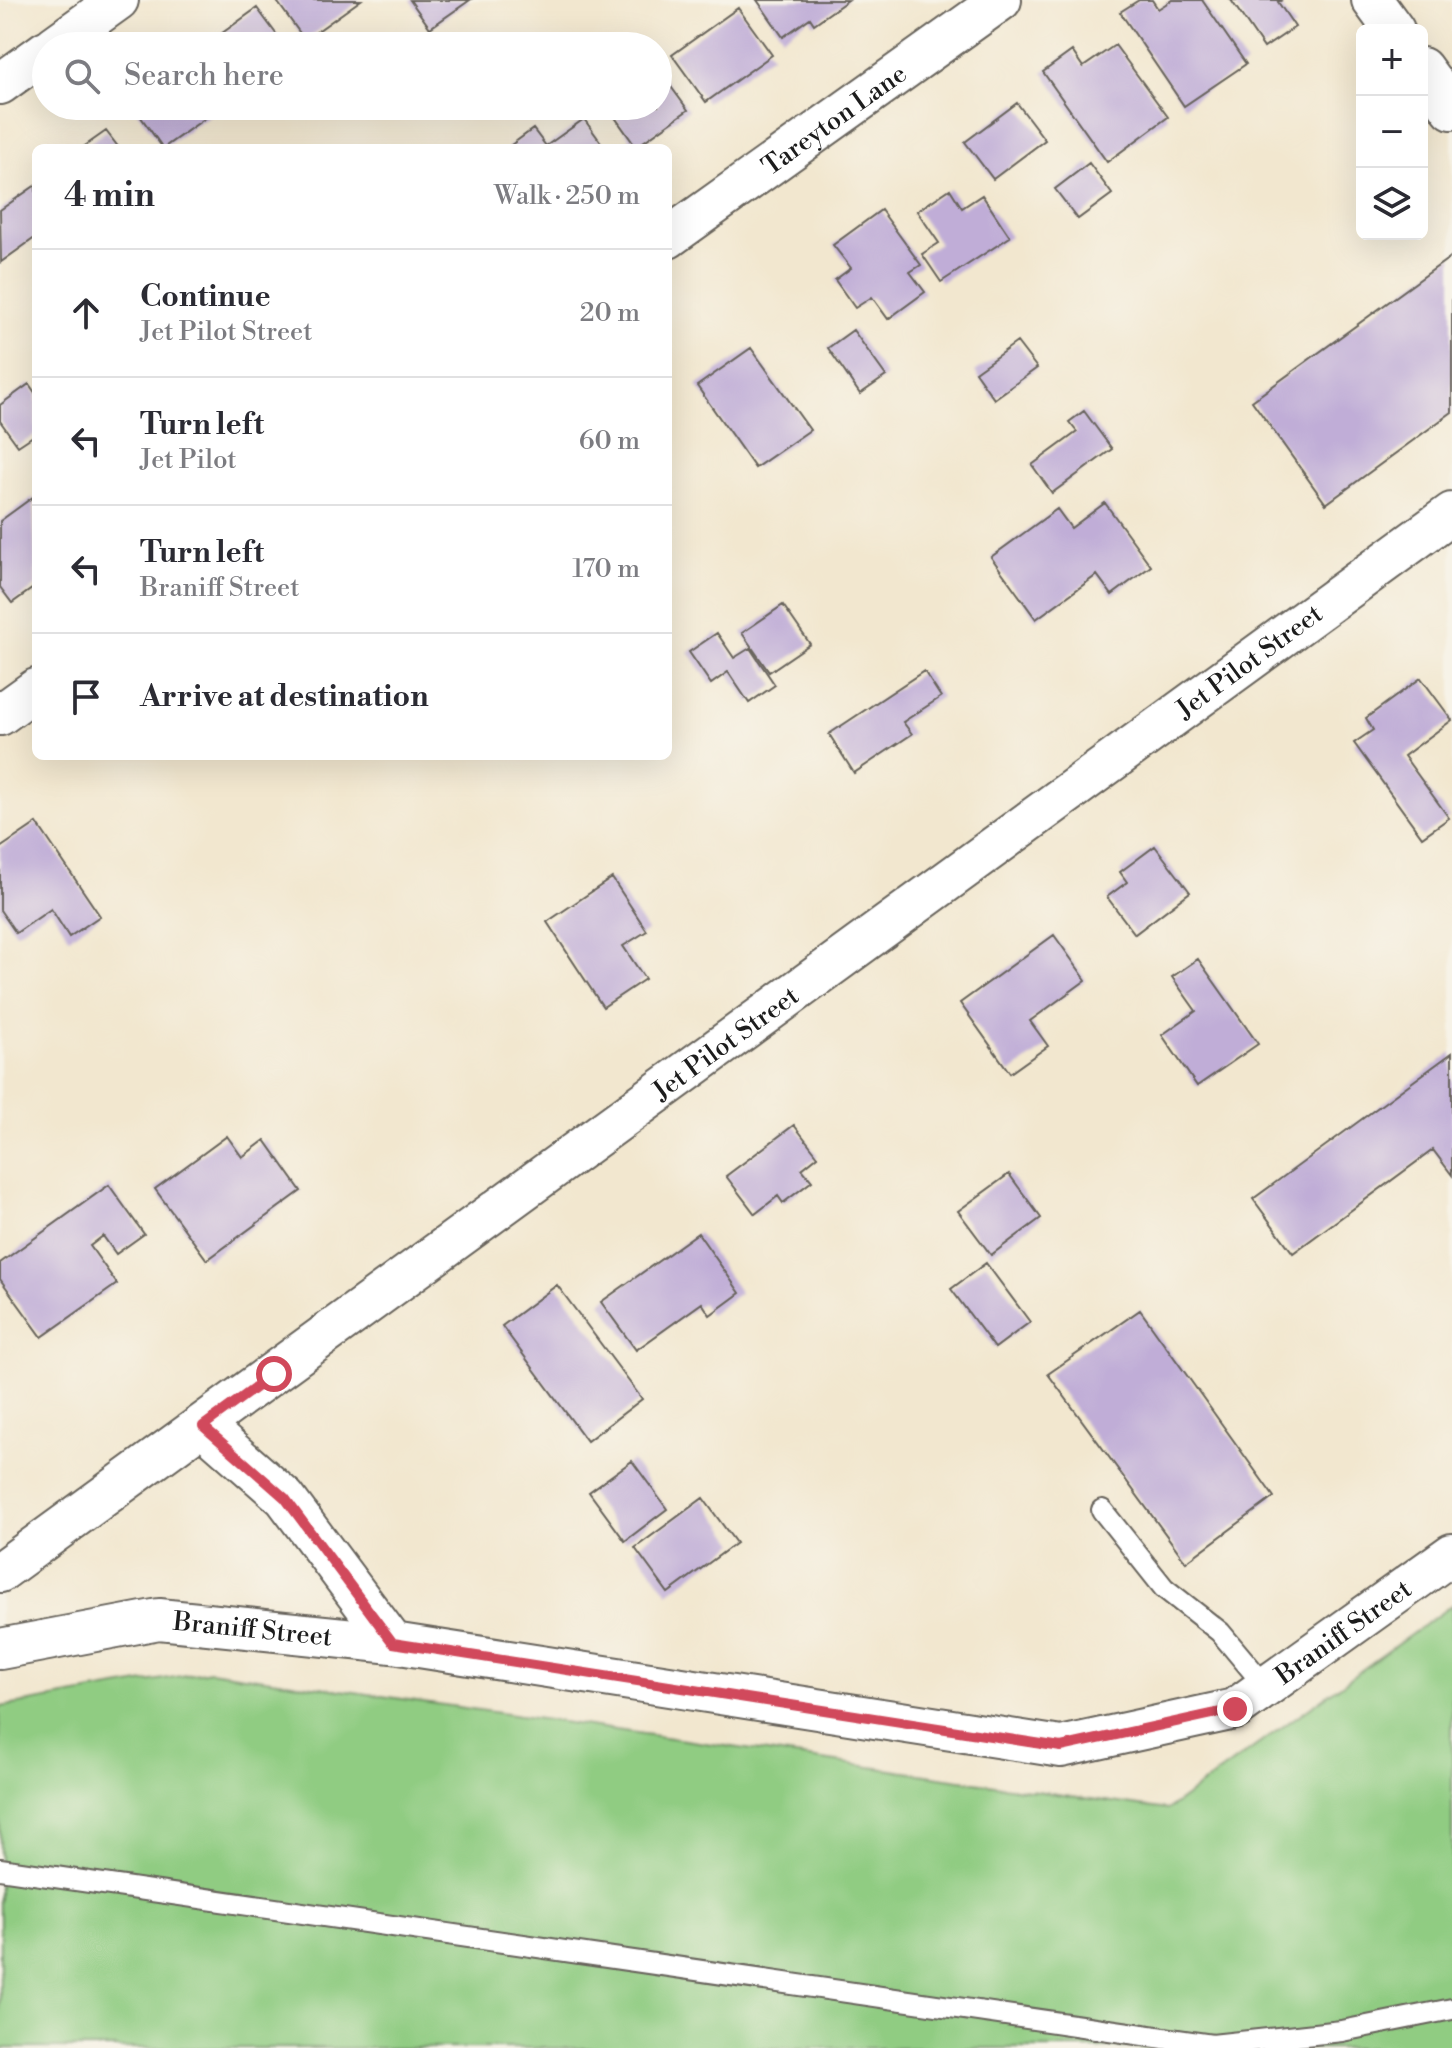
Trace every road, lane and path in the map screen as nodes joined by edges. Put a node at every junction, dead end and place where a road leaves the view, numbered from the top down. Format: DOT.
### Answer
graph roads {
  1 [pos="118,0"];
  2 [pos="1001,0"];
  3 [pos="1372,0"];
  4 [pos="1390,24"];
  5 [pos="73,32"];
  6 [pos="32,61"];
  7 [pos="1428,76"];
  8 [pos="0,84"];
  9 [pos="1452,109"];
  10 [pos="672,235"];
  11 [pos="1452,513"];
  12 [pos="32,692"];
  13 [pos="0,715"];
  14 [pos="203,1426"];
  15 [pos="1102,1510"];
  16 [pos="1452,1554"];
  17 [pos="0,1572"];
  18 [pos="393,1643"];
  19 [pos="1,1649"];
  20 [pos="1266,1687"];
  21 [pos="0,1869"];
  22 [pos="1452,2009"];
  1 -- 5 [label="street"];
  2 -- 10 [label="street, Tareyton Lane"];
  3 -- 4 [label="street"];
  6 -- 8 [label="street"];
  7 -- 9 [label="street"];
  11 -- 14 [label="street, Jet Pilot Street"];
  12 -- 13 [label="street"];
  14 -- 17 [label="street, Jet Pilot Street"];
  14 -- 18 [label="street"];
  15 -- 20 [label="lane"];
  16 -- 20 [label="street, Braniff Street"];
  18 -- 19 [label="street, Braniff Street"];
  18 -- 20 [label="street, Braniff Street"];
  21 -- 22 [label="lane"];
}
